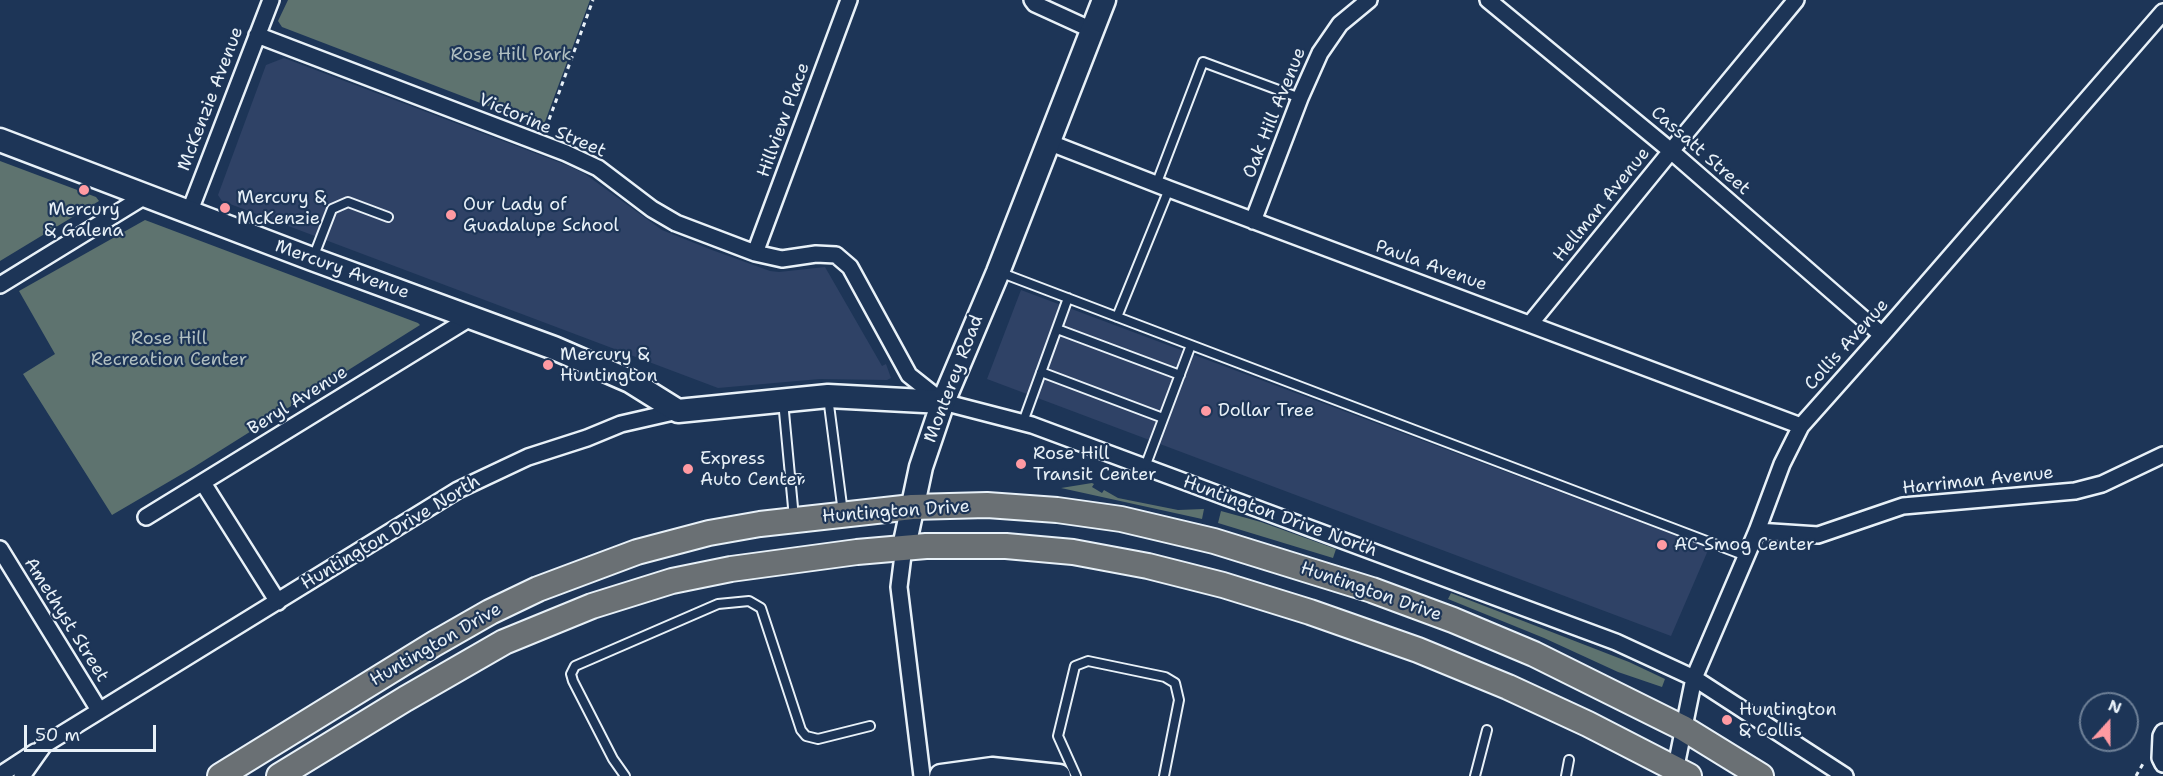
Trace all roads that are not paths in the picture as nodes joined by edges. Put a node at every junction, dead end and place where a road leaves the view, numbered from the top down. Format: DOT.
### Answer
graph roads {
  1 [pos="271,0"];
  2 [pos="849,0"];
  3 [pos="1032,0"];
  4 [pos="1104,0"];
  5 [pos="1369,0"];
  6 [pos="1488,0"];
  7 [pos="1796,0"];
  8 [pos="2163,12"];
  9 [pos="1092,30"];
  10 [pos="257,35"];
  11 [pos="1300,98"];
  12 [pos="0,140"];
  13 [pos="1048,142"];
  14 [pos="1671,151"];
  15 [pos="1162,187"];
  16 [pos="145,196"];
  17 [pos="189,213"];
  18 [pos="388,217"];
  19 [pos="1253,221"];
  20 [pos="755,253"];
  21 [pos="312,260"];
  22 [pos="998,272"];
  23 [pos="0,285"];
  24 [pos="1068,298"];
  25 [pos="1118,317"];
  26 [pos="470,318"];
  27 [pos="1530,324"];
  28 [pos="1057,329"];
  29 [pos="1882,335"];
  30 [pos="1191,345"];
  31 [pos="1041,372"];
  32 [pos="1180,375"];
  33 [pos="828,396"];
  34 [pos="783,400"];
  35 [pos="943,402"];
  36 [pos="678,411"];
  37 [pos="1163,418"];
  38 [pos="1023,422"];
  39 [pos="1801,426"];
  40 [pos="832,428"];
  41 [pos="823,430"];
  42 [pos="834,440"];
  43 [pos="824,442"];
  44 [pos="2163,455"];
  45 [pos="837,459"];
  46 [pos="826,460"];
  47 [pos="1145,467"];
  48 [pos="839,475"];
  49 [pos="828,476"];
  50 [pos="799,479"];
  51 [pos="790,480"];
  52 [pos="203,483"];
  53 [pos="912,507"];
  54 [pos="843,515"];
  55 [pos="146,517"];
  56 [pos="795,520"];
  57 [pos="1757,531"];
  58 [pos="904,547"];
  59 [pos="0,549"];
  60 [pos="1746,556"];
  61 [pos="278,602"];
  62 [pos="1694,678"];
  63 [pos="99,710"];
  64 [pos="870,726"];
  65 [pos="1683,728"];
  66 [pos="1487,730"];
  67 [pos="2163,732"];
  68 [pos="44,745"];
  69 [pos="1569,760"];
  70 [pos="2163,764"];
  71 [pos="1680,774"];
  72 [pos="0,776"];
  73 [pos="22,776"];
  74 [pos="220,776"];
  75 [pos="279,776"];
  76 [pos="625,776"];
  77 [pos="922,776"];
  78 [pos="941,776"];
  79 [pos="1059,776"];
  80 [pos="1076,776"];
  81 [pos="1164,776"];
  82 [pos="1475,776"];
  83 [pos="1566,776"];
  84 [pos="1761,776"];
  85 [pos="1845,776"];
  1 -- 10 [label="street, McKenzie Avenue"];
  2 -- 20 [label="street, Hillview Place"];
  3 -- 9 [label="street"];
  4 -- 9 [label="street, Monterey Road"];
  5 -- 11 [label="street, Oak Hill Avenue"];
  6 -- 14 [label="street, Cassatt Street"];
  7 -- 14 [label="street, Hellman Avenue"];
  8 -- 29 [label="street, Collis Avenue"];
  9 -- 13 [label="street, Monterey Road"];
  10 -- 17 [label="street, McKenzie Avenue"];
  10 -- 20 [label="street, Victorine Street"];
  11 -- 15 [label="lane"];
  11 -- 19 [label="street, Oak Hill Avenue"];
  12 -- 16 [label="street, Mercury Avenue"];
  13 -- 15 [label="street, Paula Avenue"];
  13 -- 22 [label="street, Monterey Road"];
  14 -- 27 [label="street, Hellman Avenue"];
  14 -- 29 [label="street, Cassatt Street"];
  15 -- 19 [label="street, Paula Avenue"];
  15 -- 25 [label="lane"];
  16 -- 17 [label="street, Mercury Avenue"];
  16 -- 23 [label="street"];
  17 -- 21 [label="street, Mercury Avenue"];
  18 -- 21 [label="lane"];
  19 -- 27 [label="street, Paula Avenue"];
  20 -- 35 [label="street, Victorine Street"];
  21 -- 26 [label="street, Mercury Avenue"];
  22 -- 24 [label="lane"];
  22 -- 35 [label="street, Monterey Road"];
  24 -- 25 [label="lane"];
  24 -- 28 [label="lane"];
  25 -- 30 [label="lane"];
  26 -- 36 [label="street, Mercury Avenue"];
  26 -- 52 [label="street, Beryl Avenue"];
  27 -- 39 [label="street, Paula Avenue"];
  28 -- 31 [label="lane"];
  28 -- 32 [label="lane"];
  29 -- 39 [label="street, Collis Avenue"];
  30 -- 32 [label="lane"];
  30 -- 60 [label="lane"];
  31 -- 37 [label="lane"];
  31 -- 38 [label="lane"];
  32 -- 37 [label="lane"];
  33 -- 34 [label="street, Huntington Drive North"];
  33 -- 35 [label="street, Huntington Drive North"];
  33 -- 40 [label="lane"];
  34 -- 36 [label="street, Huntington Drive North"];
  34 -- 51 [label="lane"];
  35 -- 38 [label="street, Huntington Drive North"];
  35 -- 53 [label="street, Monterey Road"];
  36 -- 61 [label="street, Huntington Drive North"];
  37 -- 47 [label="lane"];
  38 -- 47 [label="street, Huntington Drive North"];
  39 -- 57 [label="street, Collis Avenue"];
  40 -- 41 [label="lane"];
  40 -- 42 [label="lane"];
  42 -- 43 [label="lane"];
  42 -- 45 [label="lane"];
  44 -- 57 [label="street, Harriman Avenue"];
  45 -- 46 [label="lane"];
  45 -- 48 [label="lane"];
  47 -- 62 [label="street, Huntington Drive North"];
  48 -- 49 [label="lane"];
  48 -- 54 [label="lane"];
  50 -- 51 [label="lane"];
  51 -- 56 [label="lane"];
  52 -- 55 [label="street, Beryl Avenue"];
  52 -- 61 [label="street"];
  53 -- 54 [label="main road, Huntington Drive"];
  53 -- 58 [label="street, Monterey Road"];
  53 -- 65 [label="main road, Huntington Drive"];
  54 -- 56 [label="main road, Huntington Drive"];
  56 -- 74 [label="main road, Huntington Drive"];
  57 -- 60 [label="street, Collis Avenue"];
  58 -- 71 [label="main road, Huntington Drive"];
  58 -- 75 [label="main road, Huntington Drive"];
  58 -- 77 [label="street, Monterey Road"];
  59 -- 63 [label="street, Amethyst Street"];
  60 -- 62 [label="street, Collis Avenue"];
  61 -- 63 [label="street, Huntington Drive North"];
  62 -- 65 [label="street, Collis Avenue"];
  62 -- 85 [label="street, Huntington Drive North"];
  63 -- 68 [label="street, Huntington Drive North"];
  64 -- 76 [label="lane"];
  65 -- 71 [label="street, Collis Avenue"];
  65 -- 84 [label="main road, Huntington Drive"];
  66 -- 82 [label="lane"];
  67 -- 70 [label="street"];
  68 -- 72 [label="street"];
  68 -- 73 [label="street, Huntington Drive North"];
  69 -- 83 [label="lane"];
  78 -- 79 [label="street"];
  80 -- 81 [label="lane"];
}
